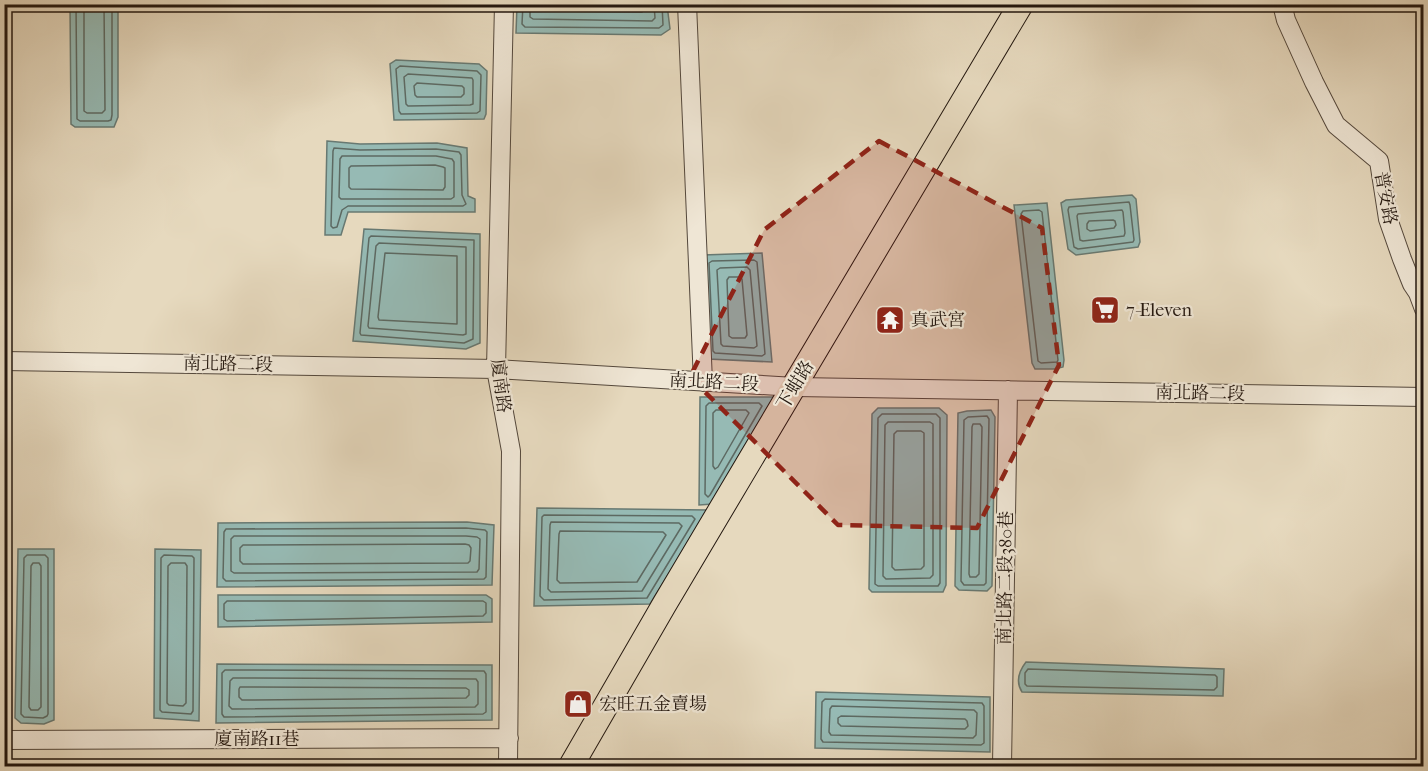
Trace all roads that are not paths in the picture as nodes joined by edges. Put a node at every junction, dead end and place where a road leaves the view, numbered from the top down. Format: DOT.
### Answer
graph roads {
  1 [pos="504,4"];
  2 [pos="687,4"];
  3 [pos="1021,4"];
  4 [pos="1282,4"];
  5 [pos="1424,309"];
  6 [pos="4,361"];
  7 [pos="496,369"];
  8 [pos="703,382"];
  9 [pos="795,387"];
  10 [pos="1008,390"];
  11 [pos="1423,392"];
  12 [pos="509,738"];
  13 [pos="4,740"];
  14 [pos="508,766"];
  15 [pos="571,766"];
  16 [pos="1002,766"];
  1 -- 7 [label="street, 廈南路"];
  2 -- 8 [label="street"];
  3 -- 9 [label="main road, 下蚶路"];
  4 -- 5 [label="street, 普安路"];
  6 -- 7 [label="street, 南北路二段"];
  7 -- 8 [label="street, 南北路二段"];
  7 -- 12 [label="street, 廈南路"];
  8 -- 9 [label="street, 南北路二段"];
  9 -- 10 [label="street, 南北路二段"];
  9 -- 15 [label="main road, 下蚶路"];
  10 -- 11 [label="street, 南北路二段"];
  10 -- 16 [label="street, 南北路二段380巷"];
  12 -- 13 [label="street, 廈南路11巷"];
  12 -- 14 [label="street, 廈南路"];
}
